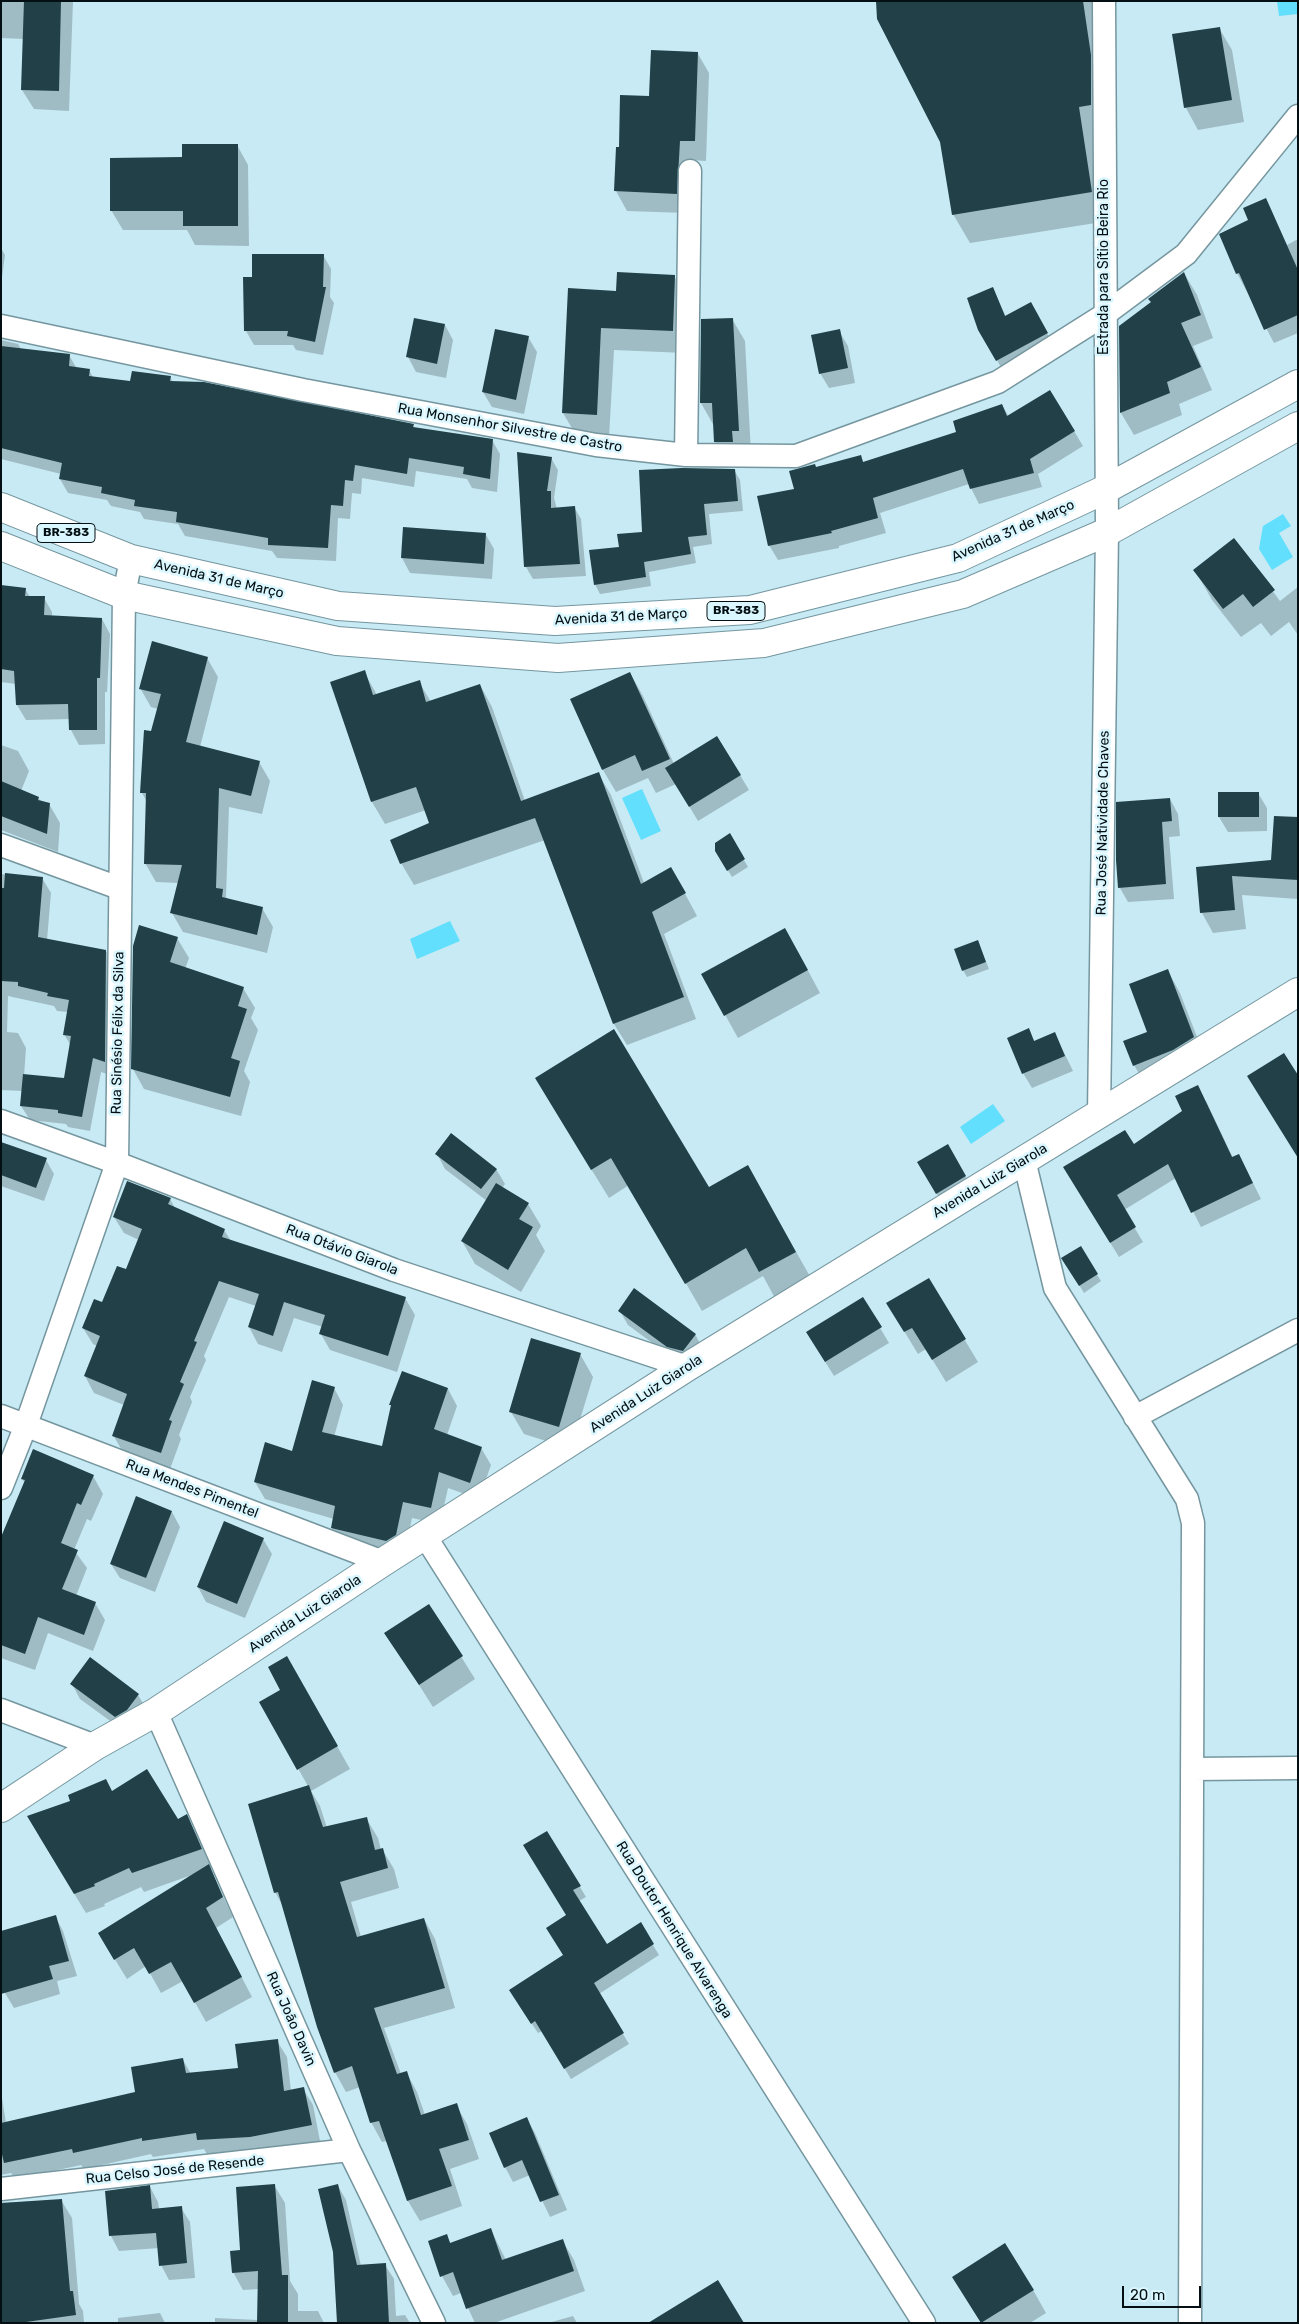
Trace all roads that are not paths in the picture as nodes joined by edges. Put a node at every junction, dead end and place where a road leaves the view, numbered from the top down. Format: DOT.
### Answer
graph roads {
  1 [pos="1104,1"];
  2 [pos="1298,116"];
  3 [pos="690,171"];
  4 [pos="1104,315"];
  5 [pos="1,326"];
  6 [pos="1298,384"];
  7 [pos="1298,426"];
  8 [pos="686,455"];
  9 [pos="1106,489"];
  10 [pos="1,507"];
  11 [pos="1107,532"];
  12 [pos="1,546"];
  13 [pos="131,559"];
  14 [pos="124,595"];
  15 [pos="338,606"];
  16 [pos="750,610"];
  17 [pos="337,641"];
  18 [pos="764,643"];
  19 [pos="1,845"];
  20 [pos="119,888"];
  21 [pos="1298,992"];
  22 [pos="1099,1114"];
  23 [pos="1,1121"];
  24 [pos="1024,1160"];
  25 [pos="116,1163"];
  26 [pos="1298,1330"];
  27 [pos="687,1367"];
  28 [pos="1,1416"];
  29 [pos="1135,1417"];
  30 [pos="26,1425"];
  31 [pos="1,1488"];
  32 [pos="425,1536"];
  33 [pos="383,1562"];
  34 [pos="1,1710"];
  35 [pos="156,1712"];
  36 [pos="95,1746"];
  37 [pos="1298,1768"];
  38 [pos="1192,1769"];
  39 [pos="1,1808"];
  40 [pos="349,2150"];
  41 [pos="1,2189"];
  42 [pos="434,2323"];
  43 [pos="924,2323"];
  44 [pos="1190,2323"];
  1 -- 4 [label="street, Estrada para Sítio Beira Rio"];
  2 -- 4 [label="street, Rua Monsenhor Silvestre de Castro"];
  3 -- 8 [label="street"];
  4 -- 8 [label="street, Rua Monsenhor Silvestre de Castro"];
  4 -- 9 [label="street, Estrada para Sítio Beira Rio"];
  5 -- 8 [label="street, Rua Monsenhor Silvestre de Castro"];
  6 -- 9 [label="main road, Avenida 31 de Março / BR-383"];
  7 -- 11 [label="main road, BR-383"];
  9 -- 11 [label="street, Estrada para Sítio Beira Rio"];
  9 -- 16 [label="main road, Avenida 31 de Março / BR-383"];
  10 -- 13 [label="main road, Avenida 31 de Março / BR-383"];
  11 -- 18 [label="main road, BR-383"];
  11 -- 22 [label="street, Rua José Natividade Chaves"];
  12 -- 14 [label="main road, BR-383"];
  13 -- 14 [label="street, Rua Sinésio Félix da Silva"];
  13 -- 15 [label="main road, Avenida 31 de Março / BR-383"];
  14 -- 17 [label="main road, BR-383"];
  14 -- 20 [label="street, Rua Sinésio Félix da Silva"];
  15 -- 16 [label="main road, Avenida 31 de Março / BR-383"];
  15 -- 17 [label="main road"];
  16 -- 18 [label="main road"];
  17 -- 18 [label="main road, BR-383"];
  19 -- 20 [label="street"];
  20 -- 25 [label="street, Rua Sinésio Félix da Silva"];
  21 -- 22 [label="main road, Avenida Luiz Giarola"];
  22 -- 24 [label="main road, Avenida Luiz Giarola"];
  23 -- 25 [label="street, Rua Otávio Giarola"];
  24 -- 27 [label="main road, Avenida Luiz Giarola"];
  24 -- 29 [label="street"];
  25 -- 27 [label="street, Rua Otávio Giarola"];
  25 -- 30 [label="street, Rua Sinésio Félix da Silva"];
  26 -- 29 [label="street"];
  27 -- 32 [label="main road, Avenida Luiz Giarola"];
  28 -- 30 [label="street, Rua Mendes Pimentel"];
  29 -- 38 [label="street"];
  30 -- 31 [label="street, Rua Sinésio Félix da Silva"];
  30 -- 33 [label="street, Rua Mendes Pimentel"];
  32 -- 33 [label="main road, Avenida Luiz Giarola"];
  32 -- 43 [label="street, Rua Doutor Henrique Alvarenga"];
  33 -- 35 [label="main road, Avenida Luiz Giarola"];
  34 -- 36 [label="street"];
  35 -- 36 [label="main road, Avenida Luiz Giarola"];
  35 -- 40 [label="street, Rua João Davin"];
  36 -- 39 [label="main road, Avenida Luiz Giarola"];
  37 -- 38 [label="street"];
  38 -- 44 [label="street"];
  40 -- 41 [label="street, Rua Celso José de Resende"];
  40 -- 42 [label="street, Rua João Davin"];
}
